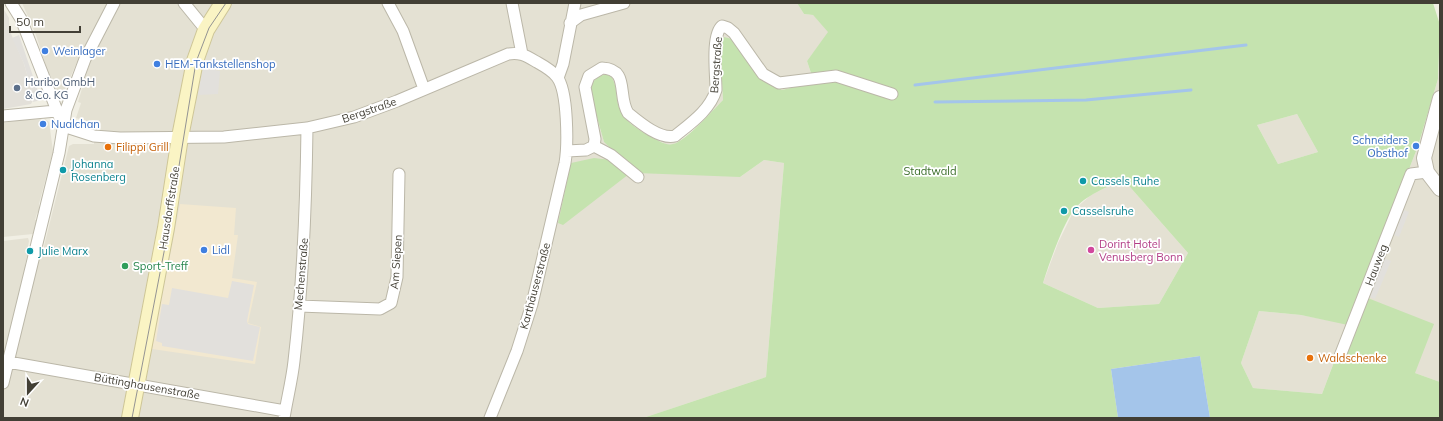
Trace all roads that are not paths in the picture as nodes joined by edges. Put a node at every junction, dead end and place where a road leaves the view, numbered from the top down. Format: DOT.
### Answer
graph roads {
  1 [pos="12,3"];
  2 [pos="114,3"];
  3 [pos="184,3"];
  4 [pos="223,3"];
  5 [pos="388,3"];
  6 [pos="512,3"];
  7 [pos="575,3"];
  8 [pos="624,3"];
  9 [pos="570,24"];
  10 [pos="206,30"];
  11 [pos="522,54"];
  12 [pos="558,78"];
  13 [pos="424,89"];
  14 [pos="892,94"];
  15 [pos="1440,98"];
  16 [pos="56,111"];
  17 [pos="3,116"];
  18 [pos="63,126"];
  19 [pos="307,128"];
  20 [pos="180,137"];
  21 [pos="594,146"];
  22 [pos="567,151"];
  23 [pos="1427,172"];
  24 [pos="399,174"];
  25 [pos="638,177"];
  26 [pos="1440,189"];
  27 [pos="299,306"];
  28 [pos="1340,356"];
  29 [pos="8,362"];
  30 [pos="3,382"];
  31 [pos="136,384"];
  32 [pos="285,415"];
  33 [pos="130,418"];
  34 [pos="490,418"];
  1 -- 16 [label="street"];
  2 -- 18 [label="street"];
  3 -- 10 [label="street"];
  4 -- 10 [label="main road, Hausdorffstraße"];
  5 -- 13 [label="street"];
  6 -- 11 [label="street"];
  7 -- 9 [label="street"];
  8 -- 9 [label="street"];
  9 -- 12 [label="street"];
  10 -- 20 [label="main road, Hausdorffstraße"];
  11 -- 12 [label="street"];
  11 -- 13 [label="street, Bergstraße"];
  12 -- 22 [label="street"];
  13 -- 19 [label="street, Bergstraße"];
  14 -- 21 [label="street, Bergstraße"];
  15 -- 23 [label="street"];
  16 -- 17 [label="street"];
  16 -- 18 [label="street"];
  18 -- 20 [label="street, Bergstraße"];
  18 -- 29 [label="street"];
  19 -- 20 [label="street, Bergstraße"];
  19 -- 27 [label="street, Mechenstraße"];
  20 -- 31 [label="main road, Hausdorffstraße"];
  21 -- 22 [label="street"];
  21 -- 25 [label="street"];
  22 -- 34 [label="street, Karthäuserstraße"];
  23 -- 26 [label="street"];
  23 -- 28 [label="street, Hauweg"];
  24 -- 27 [label="street, Am Siepen"];
  27 -- 32 [label="street, Mechenstraße"];
  29 -- 30 [label="street"];
  29 -- 31 [label="street, Büttinghausenstraße"];
  31 -- 32 [label="street, Büttinghausenstraße"];
  31 -- 33 [label="main road, Hausdorffstraße"];
}
